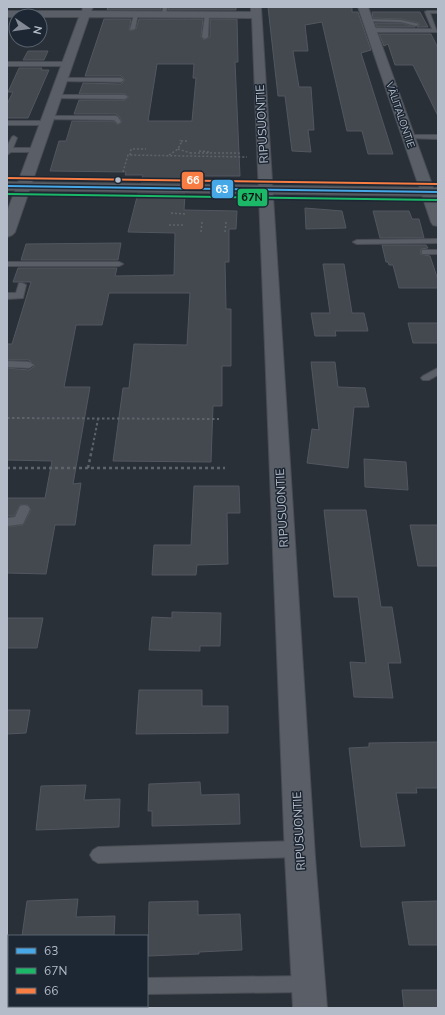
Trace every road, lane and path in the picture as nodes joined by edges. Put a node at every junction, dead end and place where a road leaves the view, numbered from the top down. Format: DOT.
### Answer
graph roads {
  1 [pos="363,7"];
  2 [pos="87,11"];
  3 [pos="165,11"];
  4 [pos="257,11"];
  5 [pos="438,12"];
  6 [pos="7,14"];
  7 [pos="136,14"];
  8 [pos="206,14"];
  9 [pos="416,24"];
  10 [pos="369,25"];
  11 [pos="132,30"];
  12 [pos="204,36"];
  13 [pos="7,64"];
  14 [pos="67,66"];
  15 [pos="7,68"];
  16 [pos="121,80"];
  17 [pos="61,82"];
  18 [pos="95,84"];
  19 [pos="56,97"];
  20 [pos="125,97"];
  21 [pos="116,109"];
  22 [pos="48,119"];
  23 [pos="118,122"];
  24 [pos="7,123"];
  25 [pos="408,137"];
  26 [pos="438,137"];
  27 [pos="14,138"];
  28 [pos="188,141"];
  29 [pos="146,149"];
  30 [pos="178,149"];
  31 [pos="37,150"];
  32 [pos="199,151"];
  33 [pos="8,152"];
  34 [pos="190,153"];
  35 [pos="219,153"];
  36 [pos="130,155"];
  37 [pos="169,156"];
  38 [pos="198,156"];
  39 [pos="239,157"];
  40 [pos="254,157"];
  41 [pos="122,178"];
  42 [pos="7,186"];
  43 [pos="24,186"];
  44 [pos="266,190"];
  45 [pos="433,192"];
  46 [pos="171,213"];
  47 [pos="186,214"];
  48 [pos="9,220"];
  49 [pos="202,222"];
  50 [pos="226,222"];
  51 [pos="438,222"];
  52 [pos="169,225"];
  53 [pos="185,225"];
  54 [pos="7,232"];
  55 [pos="201,232"];
  56 [pos="225,232"];
  57 [pos="438,241"];
  58 [pos="357,242"];
  59 [pos="425,252"];
  60 [pos="438,252"];
  61 [pos="7,264"];
  62 [pos="119,264"];
  63 [pos="22,286"];
  64 [pos="7,296"];
  65 [pos="7,364"];
  66 [pos="29,365"];
  67 [pos="438,370"];
  68 [pos="426,378"];
  69 [pos="7,418"];
  70 [pos="98,418"];
  71 [pos="219,419"];
  72 [pos="7,468"];
  73 [pos="88,468"];
  74 [pos="225,468"];
  75 [pos="24,510"];
  76 [pos="7,522"];
  77 [pos="300,849"];
  78 [pos="98,855"];
  79 [pos="308,984"];
  80 [pos="148,986"];
  81 [pos="310,1008"];
  1 -- 10 [label="street, VÄLITALONTIE"];
  2 -- 6 [label="street"];
  2 -- 7 [label="street"];
  2 -- 14 [label="street"];
  3 -- 7 [label="street"];
  3 -- 8 [label="street"];
  4 -- 8 [label="street"];
  4 -- 44 [label="street, RIPUSUONTIE"];
  5 -- 10 [label="lane"];
  7 -- 11 [label="lane"];
  8 -- 12 [label="lane"];
  9 -- 10 [label="lane"];
  10 -- 25 [label="street, VÄLITALONTIE"];
  13 -- 14 [label="lane"];
  14 -- 15 [label="lane"];
  14 -- 17 [label="street"];
  16 -- 17 [label="lane"];
  17 -- 18 [label="lane"];
  17 -- 19 [label="street"];
  19 -- 20 [label="lane"];
  19 -- 22 [label="street"];
  21 -- 22 [label="lane"];
  22 -- 23 [label="lane"];
  22 -- 24 [label="lane"];
  22 -- 31 [label="street"];
  25 -- 26 [label="lane"];
  25 -- 45 [label="street, VÄLITALONTIE"];
  27 -- 33 [label="lane"];
  28 -- 30 [label="path"];
  29 -- 36 [label="path"];
  30 -- 34 [label="path"];
  30 -- 37 [label="path"];
  31 -- 33 [label="lane"];
  31 -- 43 [label="street"];
  32 -- 35 [label="path"];
  34 -- 35 [label="path"];
  34 -- 38 [label="path"];
  35 -- 39 [label="path"];
  36 -- 37 [label="path"];
  36 -- 41 [label="path"];
  37 -- 38 [label="path"];
  38 -- 39 [label="path"];
  39 -- 40 [label="path"];
  42 -- 43 [label="main road"];
  43 -- 44 [label="main road"];
  43 -- 48 [label="street"];
  44 -- 45 [label="main road"];
  44 -- 77 [label="street, RIPUSUONTIE"];
  45 -- 51 [label="street, VÄLITALONTIE"];
  46 -- 47 [label="path"];
  48 -- 54 [label="street"];
  49 -- 55 [label="path"];
  50 -- 56 [label="path"];
  52 -- 53 [label="path"];
  57 -- 58 [label="lane"];
  59 -- 60 [label="lane"];
  61 -- 62 [label="lane"];
  63 -- 64 [label="lane"];
  65 -- 66 [label="lane"];
  67 -- 68 [label="lane"];
  69 -- 70 [label="path"];
  70 -- 71 [label="path"];
  70 -- 73 [label="path"];
  72 -- 73 [label="path"];
  73 -- 74 [label="path"];
  75 -- 76 [label="lane"];
  77 -- 78 [label="lane"];
  77 -- 79 [label="street, RIPUSUONTIE"];
  79 -- 80 [label="lane"];
  79 -- 81 [label="street, RIPUSUONTIE"];
}
